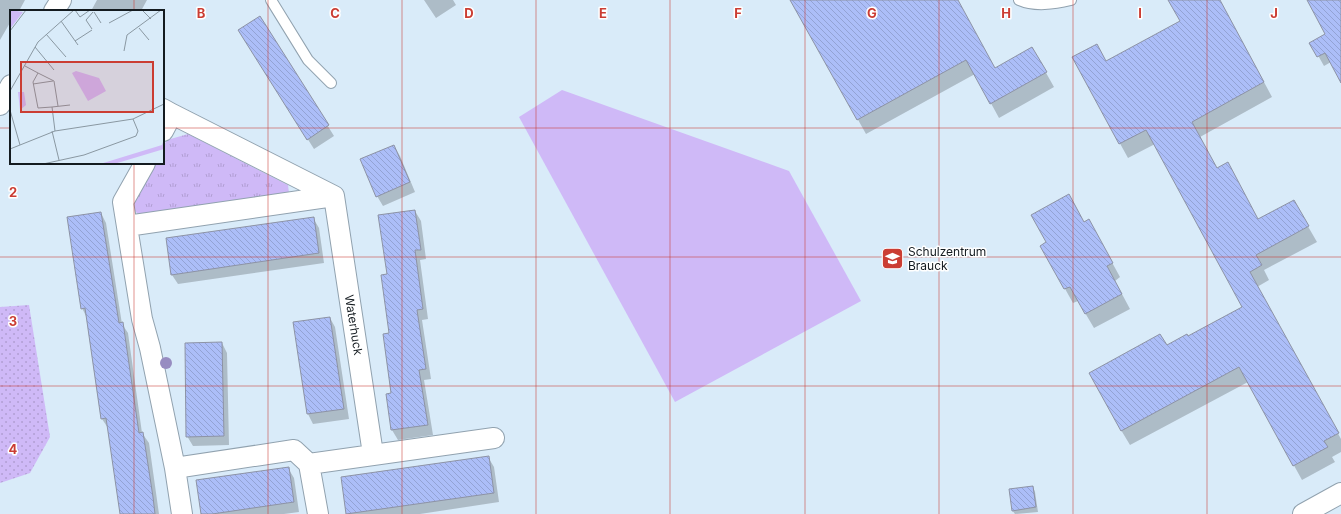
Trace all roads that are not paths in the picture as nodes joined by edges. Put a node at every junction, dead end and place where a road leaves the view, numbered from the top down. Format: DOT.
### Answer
graph roads {
  1 [pos="61,0"];
  2 [pos="271,0"];
  3 [pos="1019,0"];
  4 [pos="1070,0"];
  5 [pos="55,10"];
  6 [pos="331,83"];
  7 [pos="10,88"];
  8 [pos="0,105"];
  9 [pos="166,118"];
  10 [pos="144,164"];
  11 [pos="334,196"];
  12 [pos="127,226"];
  13 [pos="494,438"];
  14 [pos="373,454"];
  15 [pos="309,464"];
  16 [pos="175,468"];
  17 [pos="1341,493"];
  18 [pos="182,514"];
  19 [pos="318,514"];
  20 [pos="1303,514"];
  1 -- 5 [label="street"];
  2 -- 6 [label="lane"];
  3 -- 4 [label="lane"];
  7 -- 8 [label="street"];
  9 -- 11 [label="street"];
  10 -- 12 [label="street"];
  11 -- 12 [label="street"];
  11 -- 14 [label="street, Waterhuck"];
  12 -- 16 [label="street"];
  13 -- 14 [label="street"];
  14 -- 15 [label="street"];
  15 -- 16 [label="street"];
  15 -- 19 [label="street"];
  16 -- 18 [label="street"];
  17 -- 20 [label="street"];
}
